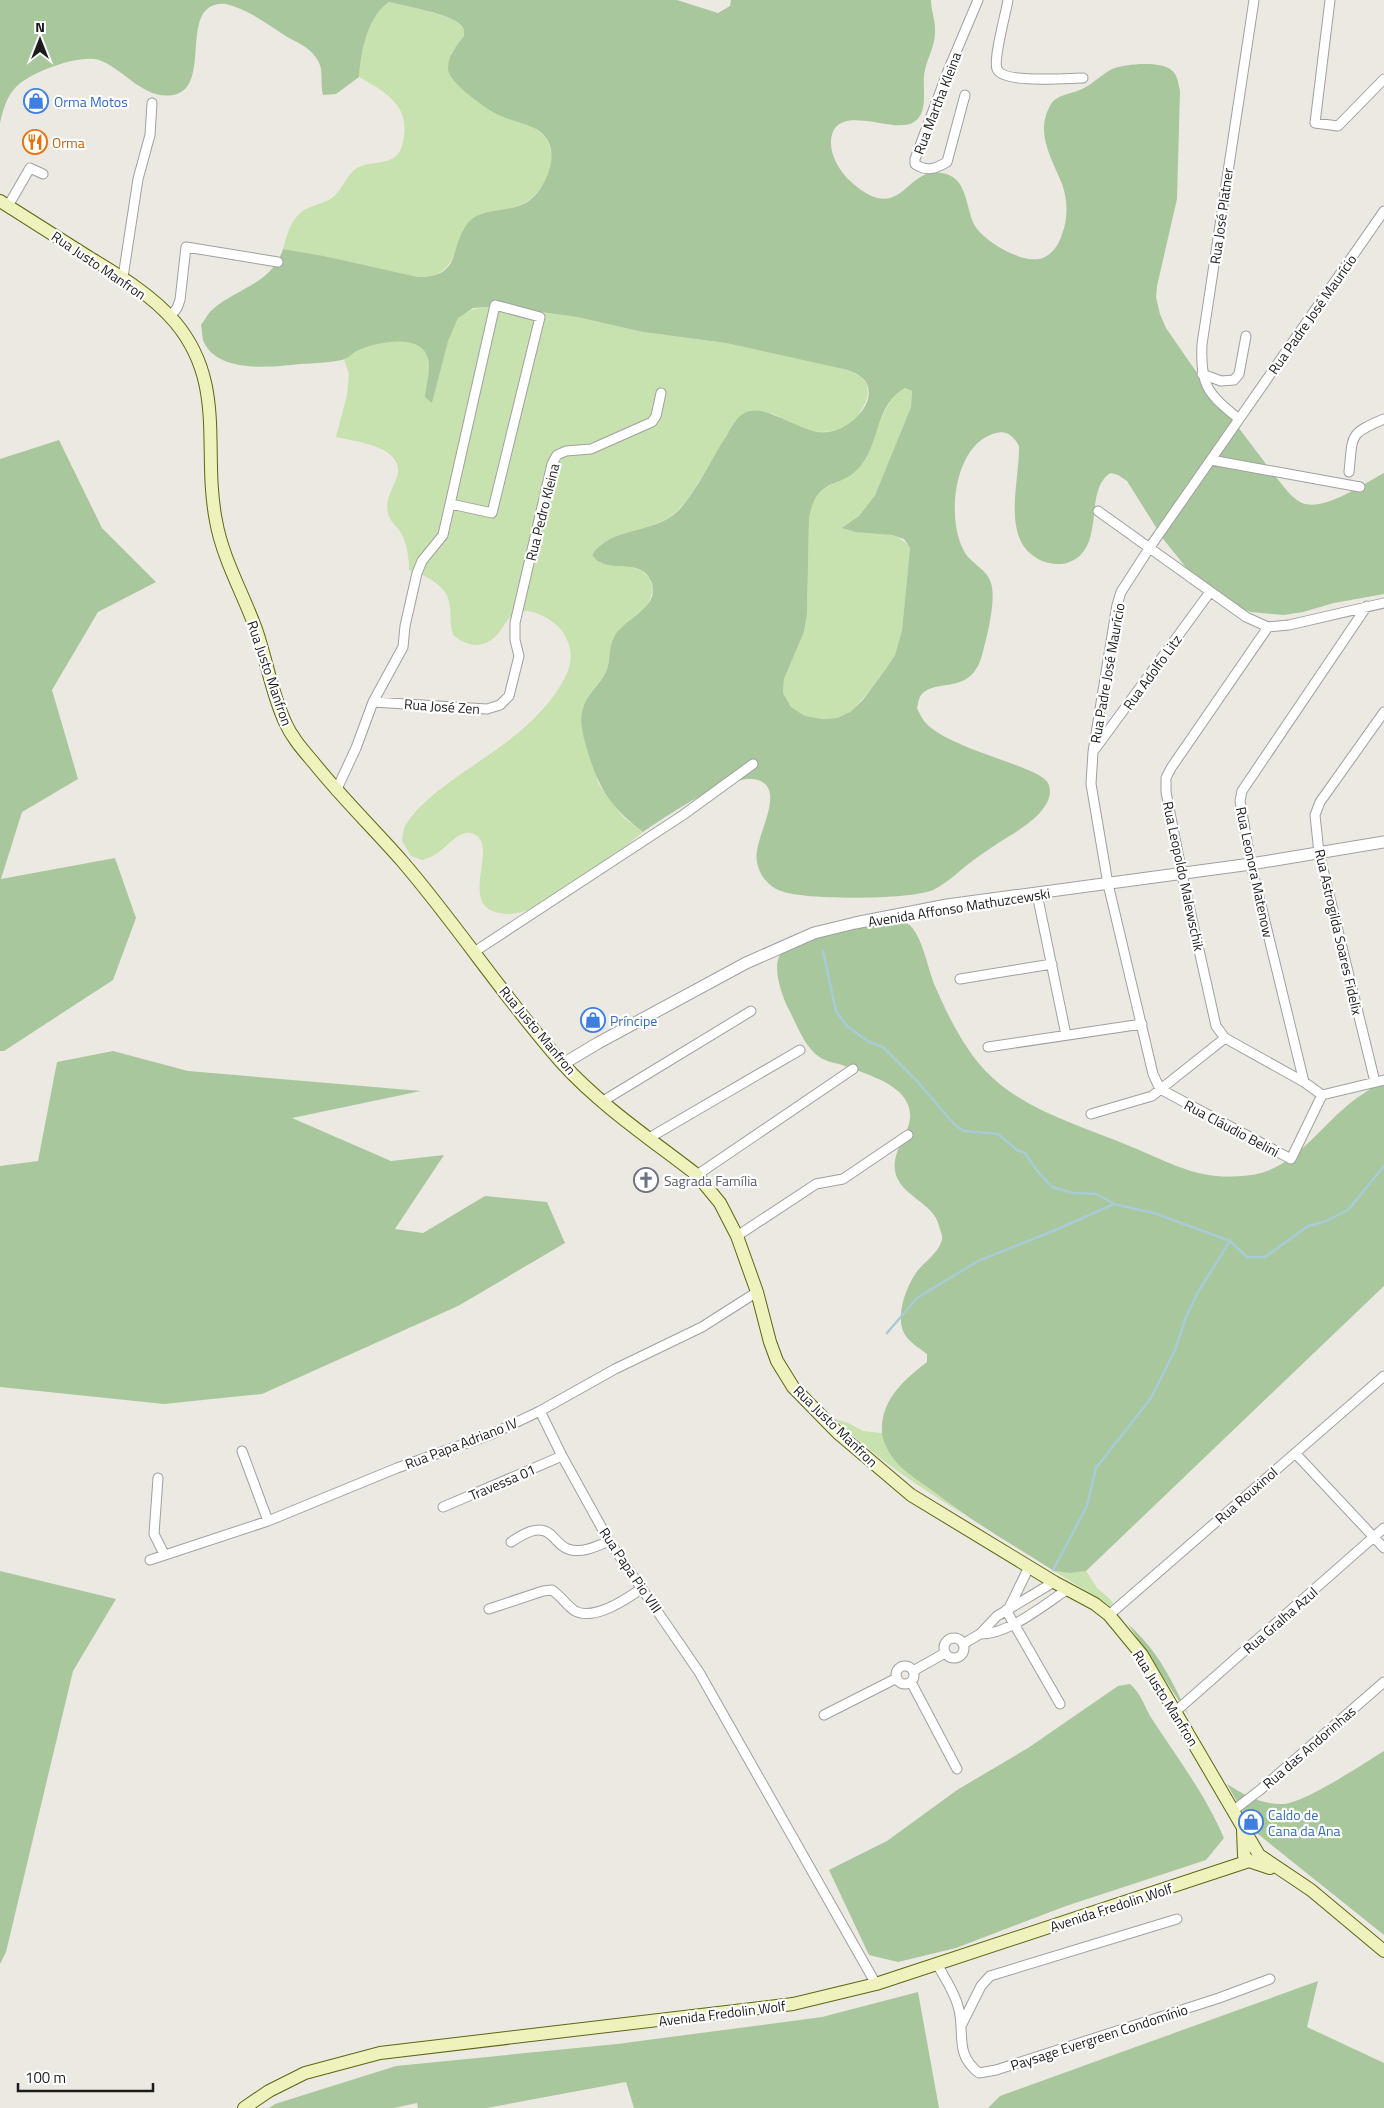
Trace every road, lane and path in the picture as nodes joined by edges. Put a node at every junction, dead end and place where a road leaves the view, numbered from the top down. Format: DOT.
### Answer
graph roads {
  1 [pos="978,0"];
  2 [pos="1008,0"];
  3 [pos="1254,0"];
  4 [pos="1330,0"];
  5 [pos="1083,78"];
  6 [pos="1384,79"];
  7 [pos="966,95"];
  8 [pos="152,103"];
  9 [pos="43,174"];
  10 [pos="4,204"];
  11 [pos="1384,211"];
  12 [pos="278,262"];
  13 [pos="123,277"];
  14 [pos="170,317"];
  15 [pos="1246,336"];
  16 [pos="1202,374"];
  17 [pos="661,393"];
  18 [pos="1239,419"];
  19 [pos="1384,419"];
  20 [pos="1211,460"];
  21 [pos="1348,472"];
  22 [pos="1360,487"];
  23 [pos="451,504"];
  24 [pos="1098,511"];
  25 [pos="1150,547"];
  26 [pos="1210,592"];
  27 [pos="1384,602"];
  28 [pos="1367,606"];
  29 [pos="1268,626"];
  30 [pos="515,640"];
  31 [pos="373,702"];
  32 [pos="1384,712"];
  33 [pos="1093,752"];
  34 [pos="753,764"];
  35 [pos="336,791"];
  36 [pos="1384,842"];
  37 [pos="1319,853"];
  38 [pos="1251,864"];
  39 [pos="1182,874"];
  40 [pos="1108,884"];
  41 [pos="1036,894"];
  42 [pos="474,952"];
  43 [pos="1052,964"];
  44 [pos="960,979"];
  45 [pos="751,1012"];
  46 [pos="1142,1024"];
  47 [pos="1066,1035"];
  48 [pos="1225,1038"];
  49 [pos="988,1048"];
  50 [pos="800,1050"];
  51 [pos="564,1064"];
  52 [pos="853,1069"];
  53 [pos="1380,1081"];
  54 [pos="1304,1082"];
  55 [pos="1160,1089"];
  56 [pos="1322,1095"];
  57 [pos="603,1101"];
  58 [pos="1091,1114"];
  59 [pos="908,1135"];
  60 [pos="649,1138"];
  61 [pos="697,1175"];
  62 [pos="737,1236"];
  63 [pos="757,1292"];
  64 [pos="1384,1376"];
  65 [pos="540,1411"];
  66 [pos="242,1451"];
  67 [pos="1295,1453"];
  68 [pos="562,1456"];
  69 [pos="158,1478"];
  70 [pos="443,1507"];
  71 [pos="268,1521"];
  72 [pos="1384,1528"];
  73 [pos="1374,1537"];
  74 [pos="609,1541"];
  75 [pos="511,1542"];
  76 [pos="1384,1548"];
  77 [pos="164,1554"];
  78 [pos="150,1560"];
  79 [pos="1029,1567"];
  80 [pos="1054,1582"];
  81 [pos="642,1588"];
  82 [pos="1068,1589"];
  83 [pos="489,1609"];
  84 [pos="1008,1609"];
  85 [pos="1109,1615"];
  86 [pos="1014,1623"];
  87 [pos="980,1634"];
  88 [pos="963,1644"];
  89 [pos="945,1653"];
  90 [pos="913,1671"];
  91 [pos="896,1678"];
  92 [pos="911,1682"];
  93 [pos="1384,1682"];
  94 [pos="1060,1704"];
  95 [pos="1176,1711"];
  96 [pos="824,1715"];
  97 [pos="957,1769"];
  98 [pos="1234,1810"];
  99 [pos="1251,1855"];
  100 [pos="1177,1918"];
  101 [pos="1384,1951"];
  102 [pos="936,1964"];
  103 [pos="1270,1979"];
  104 [pos="876,1984"];
  105 [pos="962,2024"];
  106 [pos="244,2108"];
  1 -- 7 [label="street, Rua Martha Kleina"];
  2 -- 5 [label="street"];
  3 -- 16 [label="street, Rua José Platner"];
  4 -- 6 [label="street"];
  8 -- 13 [label="street"];
  9 -- 10 [label="street"];
  10 -- 13 [label="main road, Rua Justo Manfron"];
  11 -- 18 [label="street, Rua Padre José Maurício"];
  12 -- 14 [label="street"];
  13 -- 14 [label="main road, Rua Justo Manfron"];
  14 -- 35 [label="main road, Rua Justo Manfron"];
  15 -- 16 [label="street"];
  16 -- 18 [label="street, Rua José Platner"];
  17 -- 30 [label="street, Rua Pedro Kleina"];
  18 -- 20 [label="street, Rua Padre José Maurício"];
  19 -- 21 [label="street"];
  20 -- 22 [label="street"];
  20 -- 25 [label="street, Rua Padre José Maurício"];
  23 -- 23 [label="street"];
  23 -- 31 [label="street"];
  24 -- 25 [label="street"];
  25 -- 26 [label="street"];
  25 -- 33 [label="street, Rua Padre José Maurício"];
  26 -- 29 [label="street"];
  26 -- 33 [label="street, Rua Adolfo Litz"];
  27 -- 28 [label="street"];
  28 -- 29 [label="street"];
  28 -- 38 [label="street, Rua Leonora Matenow"];
  29 -- 39 [label="street, Rua Leopoldo Malewschik"];
  30 -- 31 [label="street, Rua José Zen"];
  31 -- 35 [label="street"];
  32 -- 37 [label="street, Rua Astrogilda Soares Fidelix"];
  33 -- 40 [label="street, Rua Padre José Maurício"];
  34 -- 42 [label="street"];
  35 -- 42 [label="main road, Rua Justo Manfron"];
  36 -- 37 [label="street, Avenida Affonso Mathuzcewski"];
  37 -- 38 [label="street, Avenida Affonso Mathuzcewski"];
  37 -- 53 [label="street, Rua Astrogilda Soares Fidelix"];
  38 -- 39 [label="street, Avenida Affonso Mathuzcewski"];
  38 -- 54 [label="street, Rua Leonora Matenow"];
  39 -- 40 [label="street, Avenida Affonso Mathuzcewski"];
  39 -- 48 [label="street, Rua Leopoldo Malewschik"];
  40 -- 41 [label="street, Avenida Affonso Mathuzcewski"];
  40 -- 46 [label="street, Rua Padre José Maurício"];
  41 -- 43 [label="street"];
  41 -- 51 [label="street, Avenida Affonso Mathuzcewski"];
  42 -- 51 [label="main road, Rua Justo Manfron"];
  43 -- 44 [label="street"];
  43 -- 47 [label="street"];
  45 -- 57 [label="street"];
  46 -- 47 [label="street"];
  46 -- 55 [label="street, Rua Padre José Maurício"];
  47 -- 49 [label="street"];
  48 -- 54 [label="street"];
  48 -- 55 [label="street"];
  50 -- 60 [label="street"];
  51 -- 57 [label="main road, Rua Justo Manfron"];
  52 -- 61 [label="street"];
  53 -- 56 [label="street"];
  54 -- 56 [label="street"];
  55 -- 56 [label="street, Rua Cláudio Belini"];
  55 -- 58 [label="street"];
  57 -- 60 [label="main road, Rua Justo Manfron"];
  59 -- 62 [label="street"];
  60 -- 61 [label="main road, Rua Justo Manfron"];
  61 -- 62 [label="main road, Rua Justo Manfron"];
  62 -- 63 [label="main road, Rua Justo Manfron"];
  63 -- 65 [label="street, Rua Papa Adriano IV"];
  63 -- 79 [label="main road, Rua Justo Manfron"];
  64 -- 67 [label="street, Rua Rouxinol"];
  65 -- 68 [label="street, Rua Papa Pio VIII"];
  65 -- 71 [label="street, Rua Papa Adriano IV"];
  66 -- 71 [label="street"];
  67 -- 73 [label="street"];
  67 -- 85 [label="street, Rua Rouxinol"];
  68 -- 70 [label="street, Travessa 01"];
  68 -- 74 [label="street, Rua Papa Pio VIII"];
  69 -- 77 [label="street"];
  71 -- 77 [label="street, Rua Papa Adriano IV"];
  72 -- 73 [label="street, Rua Gralha Azul"];
  73 -- 76 [label="street"];
  73 -- 95 [label="street, Rua Gralha Azul"];
  74 -- 75 [label="street"];
  74 -- 81 [label="street, Rua Papa Pio VIII"];
  77 -- 78 [label="street, Rua Papa Adriano IV"];
  79 -- 80 [label="main road, Rua Justo Manfron"];
  79 -- 84 [label="street"];
  80 -- 82 [label="main road, Rua Justo Manfron"];
  80 -- 84 [label="street"];
  81 -- 83 [label="street"];
  81 -- 104 [label="street, Rua Papa Pio VIII"];
  82 -- 85 [label="main road, Rua Justo Manfron"];
  82 -- 86 [label="street"];
  84 -- 86 [label="street"];
  84 -- 87 [label="street"];
  85 -- 95 [label="main road, Rua Justo Manfron"];
  86 -- 87 [label="street"];
  86 -- 94 [label="street"];
  87 -- 88 [label="street"];
  88 -- 89 [label="street"];
  88 -- 89 [label="street"];
  89 -- 90 [label="street"];
  90 -- 91 [label="street"];
  90 -- 92 [label="street"];
  91 -- 92 [label="street"];
  91 -- 96 [label="street"];
  92 -- 97 [label="street"];
  93 -- 98 [label="street, Rua das Andorinhas"];
  95 -- 98 [label="main road, Rua Justo Manfron"];
  98 -- 99 [label="main road, Rua Justo Manfron"];
  99 -- 101 [label="main road"];
  99 -- 102 [label="main road, Avenida Fredolin Wolf"];
  100 -- 105 [label="street, Paysage Evergreen Condomínio"];
  102 -- 104 [label="main road, Avenida Fredolin Wolf"];
  102 -- 105 [label="street, Paysage Evergreen Condomínio"];
  103 -- 105 [label="street, Paysage Evergreen Condomínio"];
  104 -- 106 [label="main road, Avenida Fredolin Wolf"];
}
